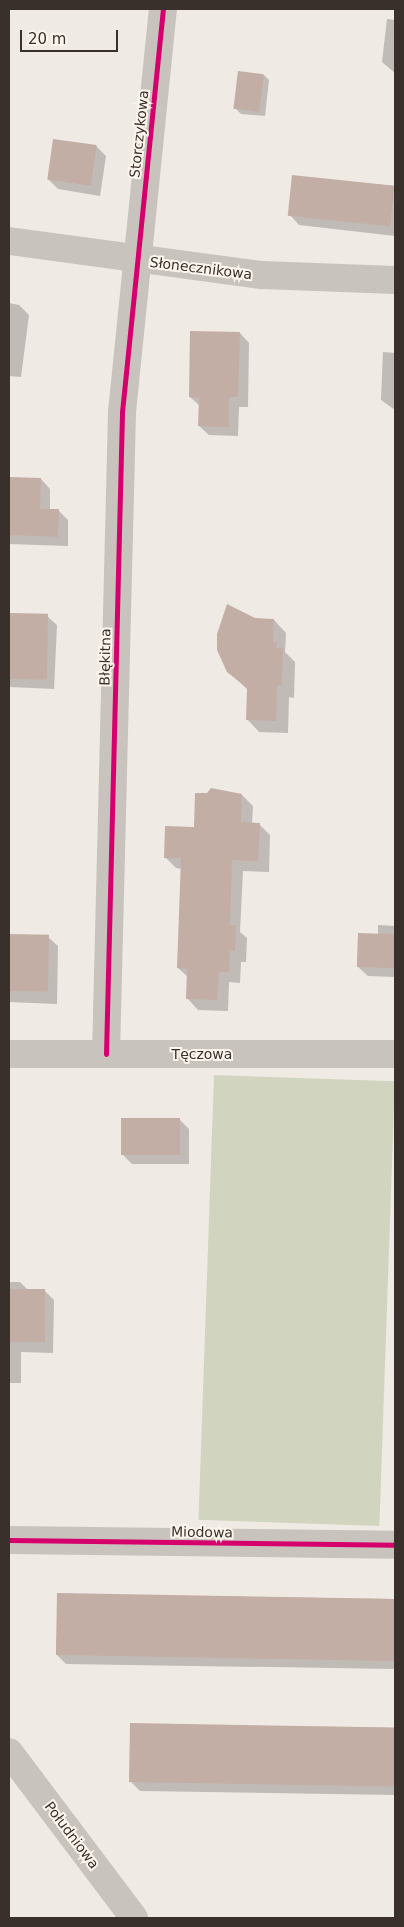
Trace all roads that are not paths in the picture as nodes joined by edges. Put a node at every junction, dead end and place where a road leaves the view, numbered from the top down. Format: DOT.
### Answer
graph roads {
  1 [pos="163,9"];
  2 [pos="9,241"];
  3 [pos="138,261"];
  4 [pos="395,280"];
  5 [pos="9,1054"];
  6 [pos="106,1054"];
  7 [pos="395,1054"];
  8 [pos="9,1540"];
  9 [pos="395,1546"];
  10 [pos="9,1752"];
  11 [pos="134,1918"];
  1 -- 3 [label="street, Storczykowa"];
  2 -- 3 [label="street, Słonecznikowa"];
  3 -- 4 [label="street, Słonecznikowa"];
  3 -- 6 [label="street, Błękitna"];
  5 -- 6 [label="street, Tęczowa"];
  6 -- 7 [label="street, Tęczowa"];
  8 -- 9 [label="street, Miodowa"];
  10 -- 11 [label="street, Południowa"];
}
